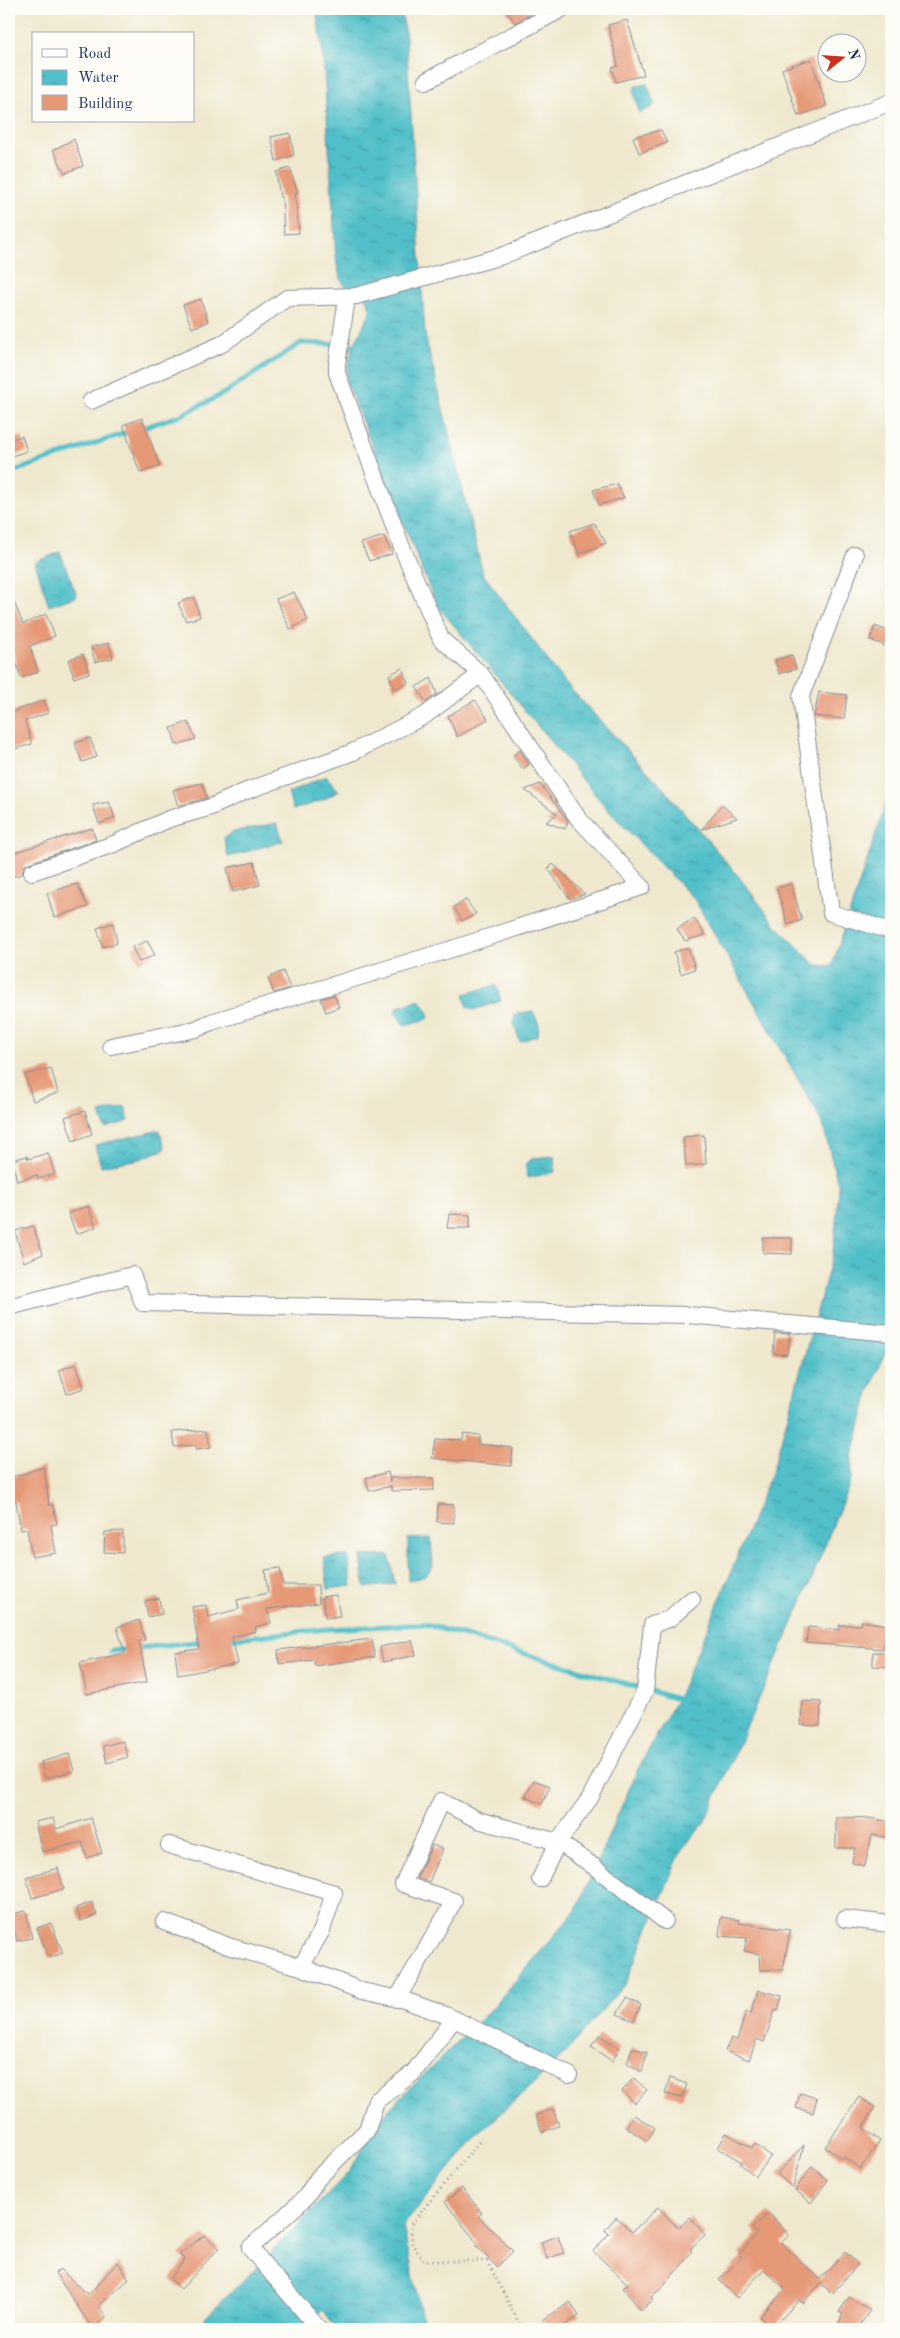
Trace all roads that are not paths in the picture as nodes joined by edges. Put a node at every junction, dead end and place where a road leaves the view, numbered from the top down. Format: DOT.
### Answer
graph roads {
  1 [pos="562,9"];
  2 [pos="426,81"];
  3 [pos="891,102"];
  4 [pos="349,303"];
  5 [pos="91,401"];
  6 [pos="855,555"];
  7 [pos="481,674"];
  8 [pos="32,872"];
  9 [pos="891,931"];
  10 [pos="111,1046"];
  11 [pos="9,1307"];
  12 [pos="891,1334"];
  13 [pos="692,1598"];
  14 [pos="558,1842"];
  15 [pos="168,1845"];
  16 [pos="540,1879"];
  17 [pos="662,1919"];
  18 [pos="845,1919"];
  19 [pos="164,1922"];
  20 [pos="891,1924"];
  21 [pos="301,1967"];
  22 [pos="398,1999"];
  23 [pos="460,2021"];
  24 [pos="565,2072"];
  25 [pos="319,2329"];
  1 -- 2 [label="street"];
  3 -- 4 [label="street"];
  4 -- 5 [label="street"];
  4 -- 7 [label="street"];
  6 -- 9 [label="street"];
  7 -- 8 [label="street"];
  7 -- 10 [label="street"];
  11 -- 12 [label="street"];
  13 -- 14 [label="street"];
  14 -- 16 [label="street"];
  14 -- 17 [label="street"];
  14 -- 22 [label="street"];
  15 -- 21 [label="street"];
  18 -- 20 [label="street"];
  19 -- 21 [label="street"];
  21 -- 22 [label="street"];
  22 -- 23 [label="street"];
  23 -- 24 [label="street"];
  23 -- 25 [label="street"];
}
